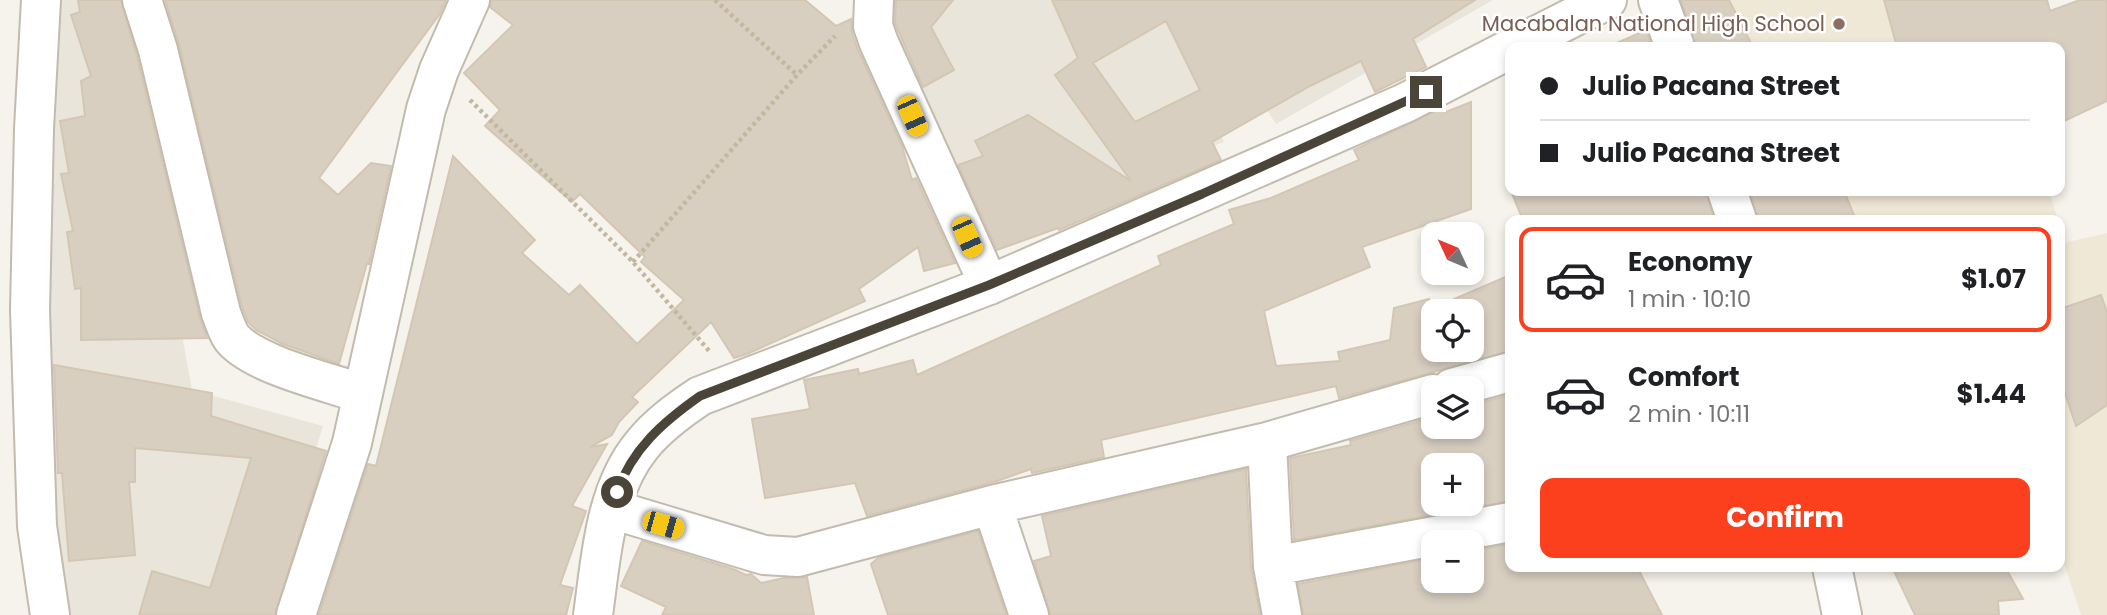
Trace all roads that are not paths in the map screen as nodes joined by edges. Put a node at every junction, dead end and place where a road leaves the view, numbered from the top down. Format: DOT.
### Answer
graph roads {
  1 [pos="41,0"];
  2 [pos="142,0"];
  3 [pos="470,0"];
  4 [pos="874,0"];
  5 [pos="1606,0"];
  6 [pos="1658,0"];
  7 [pos="1524,42"];
  8 [pos="1673,42"];
  9 [pos="1505,52"];
  10 [pos="1729,196"];
  11 [pos="1735,215"];
  12 [pos="989,285"];
  13 [pos="1505,373"];
  14 [pos="1484,379"];
  15 [pos="363,394"];
  16 [pos="1421,397"];
  17 [pos="1267,442"];
  18 [pos="992,505"];
  19 [pos="611,509"];
  20 [pos="1505,523"];
  21 [pos="1273,566"];
  22 [pos="1833,572"];
  23 [pos="50,615"];
  24 [pos="296,615"];
  25 [pos="593,615"];
  26 [pos="1029,615"];
  27 [pos="1282,615"];
  28 [pos="1842,615"];
  1 -- 23 [label="street"];
  2 -- 15 [label="street"];
  3 -- 15 [label="street"];
  4 -- 12 [label="street"];
  5 -- 7 [label="street"];
  6 -- 8 [label="street"];
  9 -- 12 [label="street"];
  10 -- 11 [label="street"];
  12 -- 19 [label="street"];
  13 -- 14 [label="street"];
  15 -- 24 [label="street"];
  16 -- 17 [label="street"];
  17 -- 18 [label="street"];
  17 -- 21 [label="street"];
  18 -- 19 [label="street"];
  18 -- 26 [label="street"];
  19 -- 25 [label="street"];
  20 -- 21 [label="street"];
  21 -- 27 [label="street"];
  22 -- 28 [label="street"];
}
